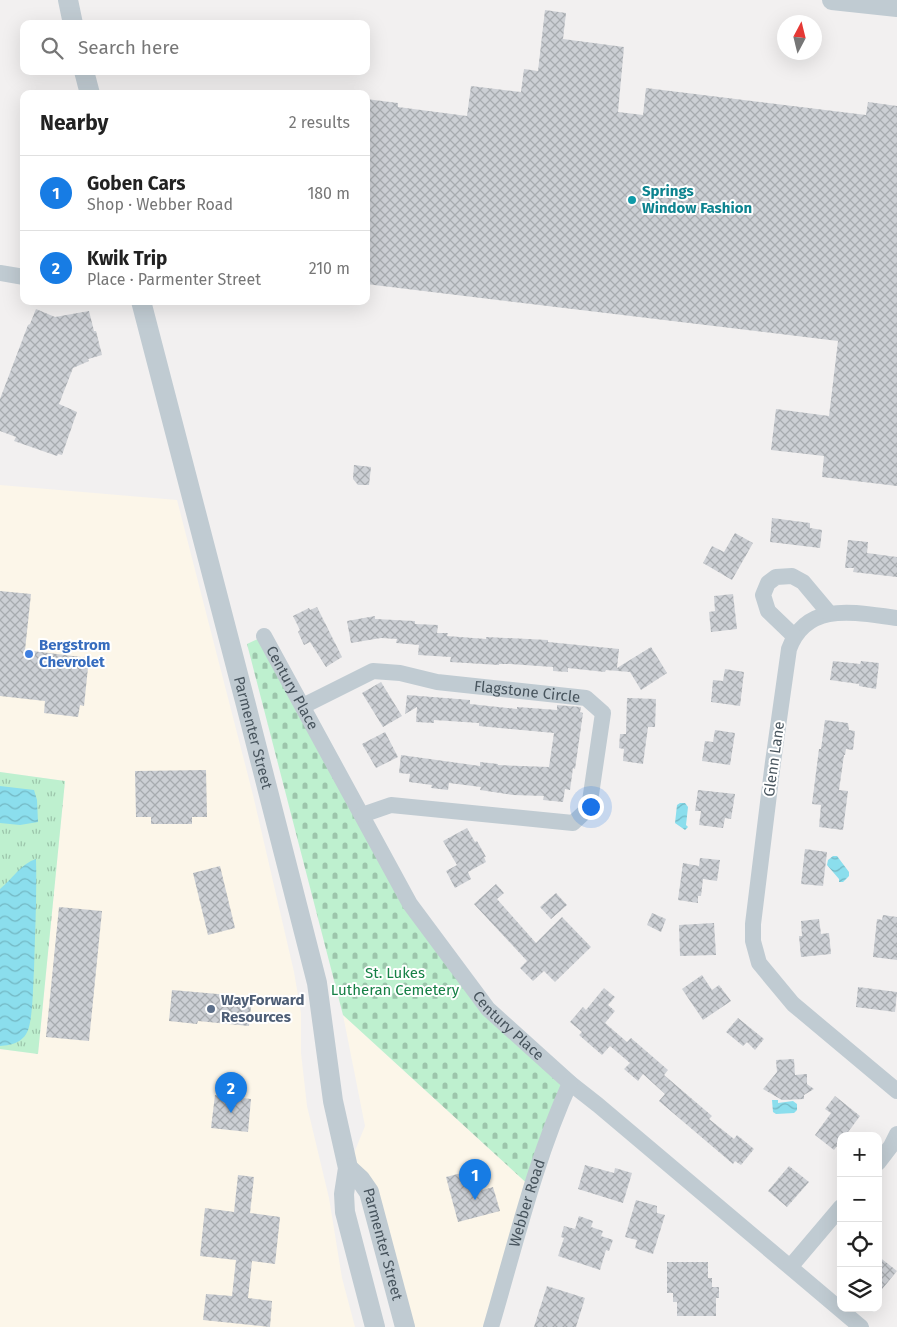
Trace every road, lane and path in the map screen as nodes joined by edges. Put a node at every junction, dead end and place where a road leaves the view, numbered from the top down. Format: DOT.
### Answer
graph roads {
  1 [pos="68,0"];
  2 [pos="832,0"];
  3 [pos="897,7"];
  4 [pos="72,20"];
  5 [pos="85,75"];
  6 [pos="89,90"];
  7 [pos="0,273"];
  8 [pos="20,276"];
  9 [pos="142,305"];
  10 [pos="829,612"];
  11 [pos="897,618"];
  12 [pos="264,636"];
  13 [pos="794,636"];
  14 [pos="303,706"];
  15 [pos="362,815"];
  16 [pos="570,1083"];
  17 [pos="897,1091"];
  18 [pos="897,1134"];
  19 [pos="882,1158"];
  20 [pos="348,1168"];
  21 [pos="837,1212"];
  22 [pos="791,1266"];
  23 [pos="375,1327"];
  24 [pos="405,1327"];
  25 [pos="491,1327"];
  26 [pos="861,1327"];
  1 -- 4 [label="street"];
  2 -- 3 [label="street"];
  5 -- 6 [label="street"];
  7 -- 8 [label="street"];
  9 -- 20 [label="street, Parmenter Street"];
  10 -- 11 [label="street"];
  10 -- 13 [label="street"];
  10 -- 13 [label="street"];
  12 -- 14 [label="street, Century Place"];
  13 -- 17 [label="street, Glenn Lane"];
  14 -- 15 [label="street, Century Place"];
  14 -- 15 [label="street, Flagstone Circle"];
  15 -- 16 [label="street, Century Place"];
  16 -- 22 [label="street, Century Place"];
  16 -- 25 [label="street, Webber Road"];
  18 -- 19 [label="street"];
  20 -- 23 [label="street, Parmenter Street"];
  20 -- 24 [label="street, Parmenter Street"];
  21 -- 22 [label="street"];
  22 -- 26 [label="street, Century Place"];
}
